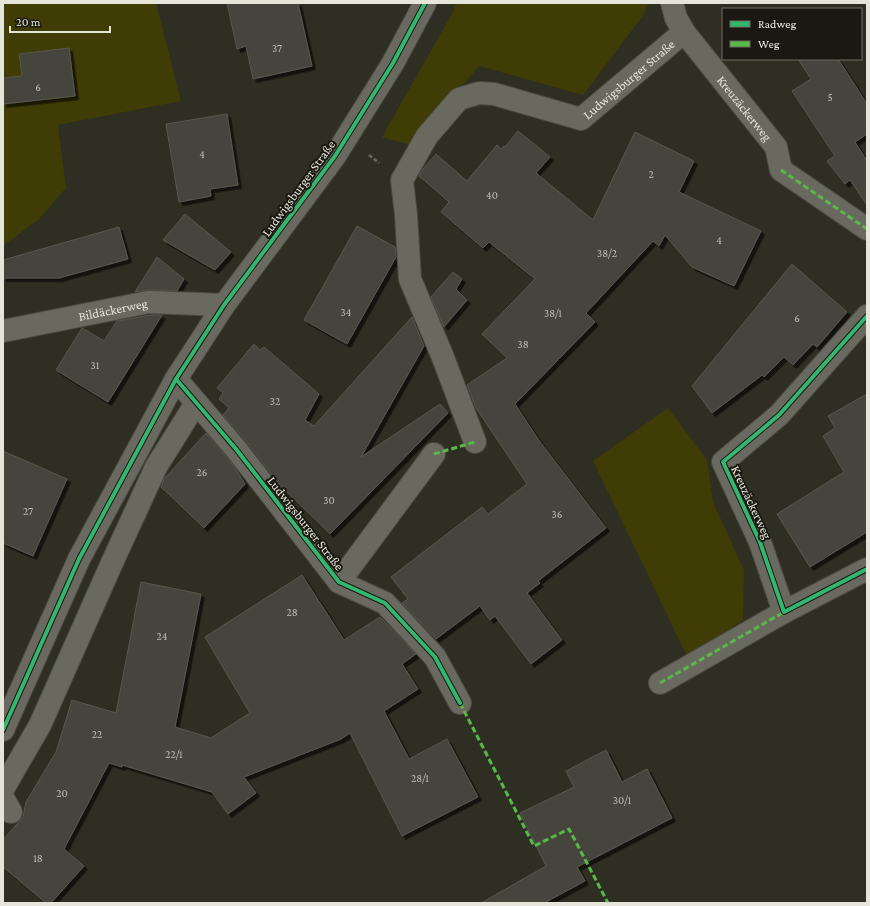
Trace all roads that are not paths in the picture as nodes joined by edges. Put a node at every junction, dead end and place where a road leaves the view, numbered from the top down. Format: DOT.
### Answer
graph roads {
  1 [pos="425,3"];
  2 [pos="672,3"];
  3 [pos="684,32"];
  4 [pos="867,229"];
  5 [pos="224,305"];
  6 [pos="867,316"];
  7 [pos="3,331"];
  8 [pos="176,379"];
  9 [pos="196,403"];
  10 [pos="475,442"];
  11 [pos="434,454"];
  12 [pos="867,569"];
  13 [pos="339,582"];
  14 [pos="784,612"];
  15 [pos="660,684"];
  16 [pos="460,703"];
  17 [pos="3,730"];
  18 [pos="3,789"];
  1 -- 5 [label="street, Ludwigsburger Straße"];
  2 -- 3 [label="street, Kreuzäckerweg"];
  3 -- 4 [label="street, Kreuzäckerweg"];
  3 -- 10 [label="street, Ludwigsburger Straße"];
  5 -- 7 [label="street, Bildäckerweg"];
  5 -- 8 [label="street, Ludwigsburger Straße"];
  6 -- 14 [label="street, Kreuzäckerweg"];
  8 -- 9 [label="street, Ludwigsburger Straße"];
  8 -- 17 [label="street, Ludwigsburger Straße"];
  9 -- 13 [label="street, Ludwigsburger Straße"];
  9 -- 18 [label="street"];
  11 -- 13 [label="street, Ludwigsburger Straße"];
  12 -- 14 [label="street"];
  13 -- 16 [label="street, Ludwigsburger Straße"];
  14 -- 15 [label="street"];
}
